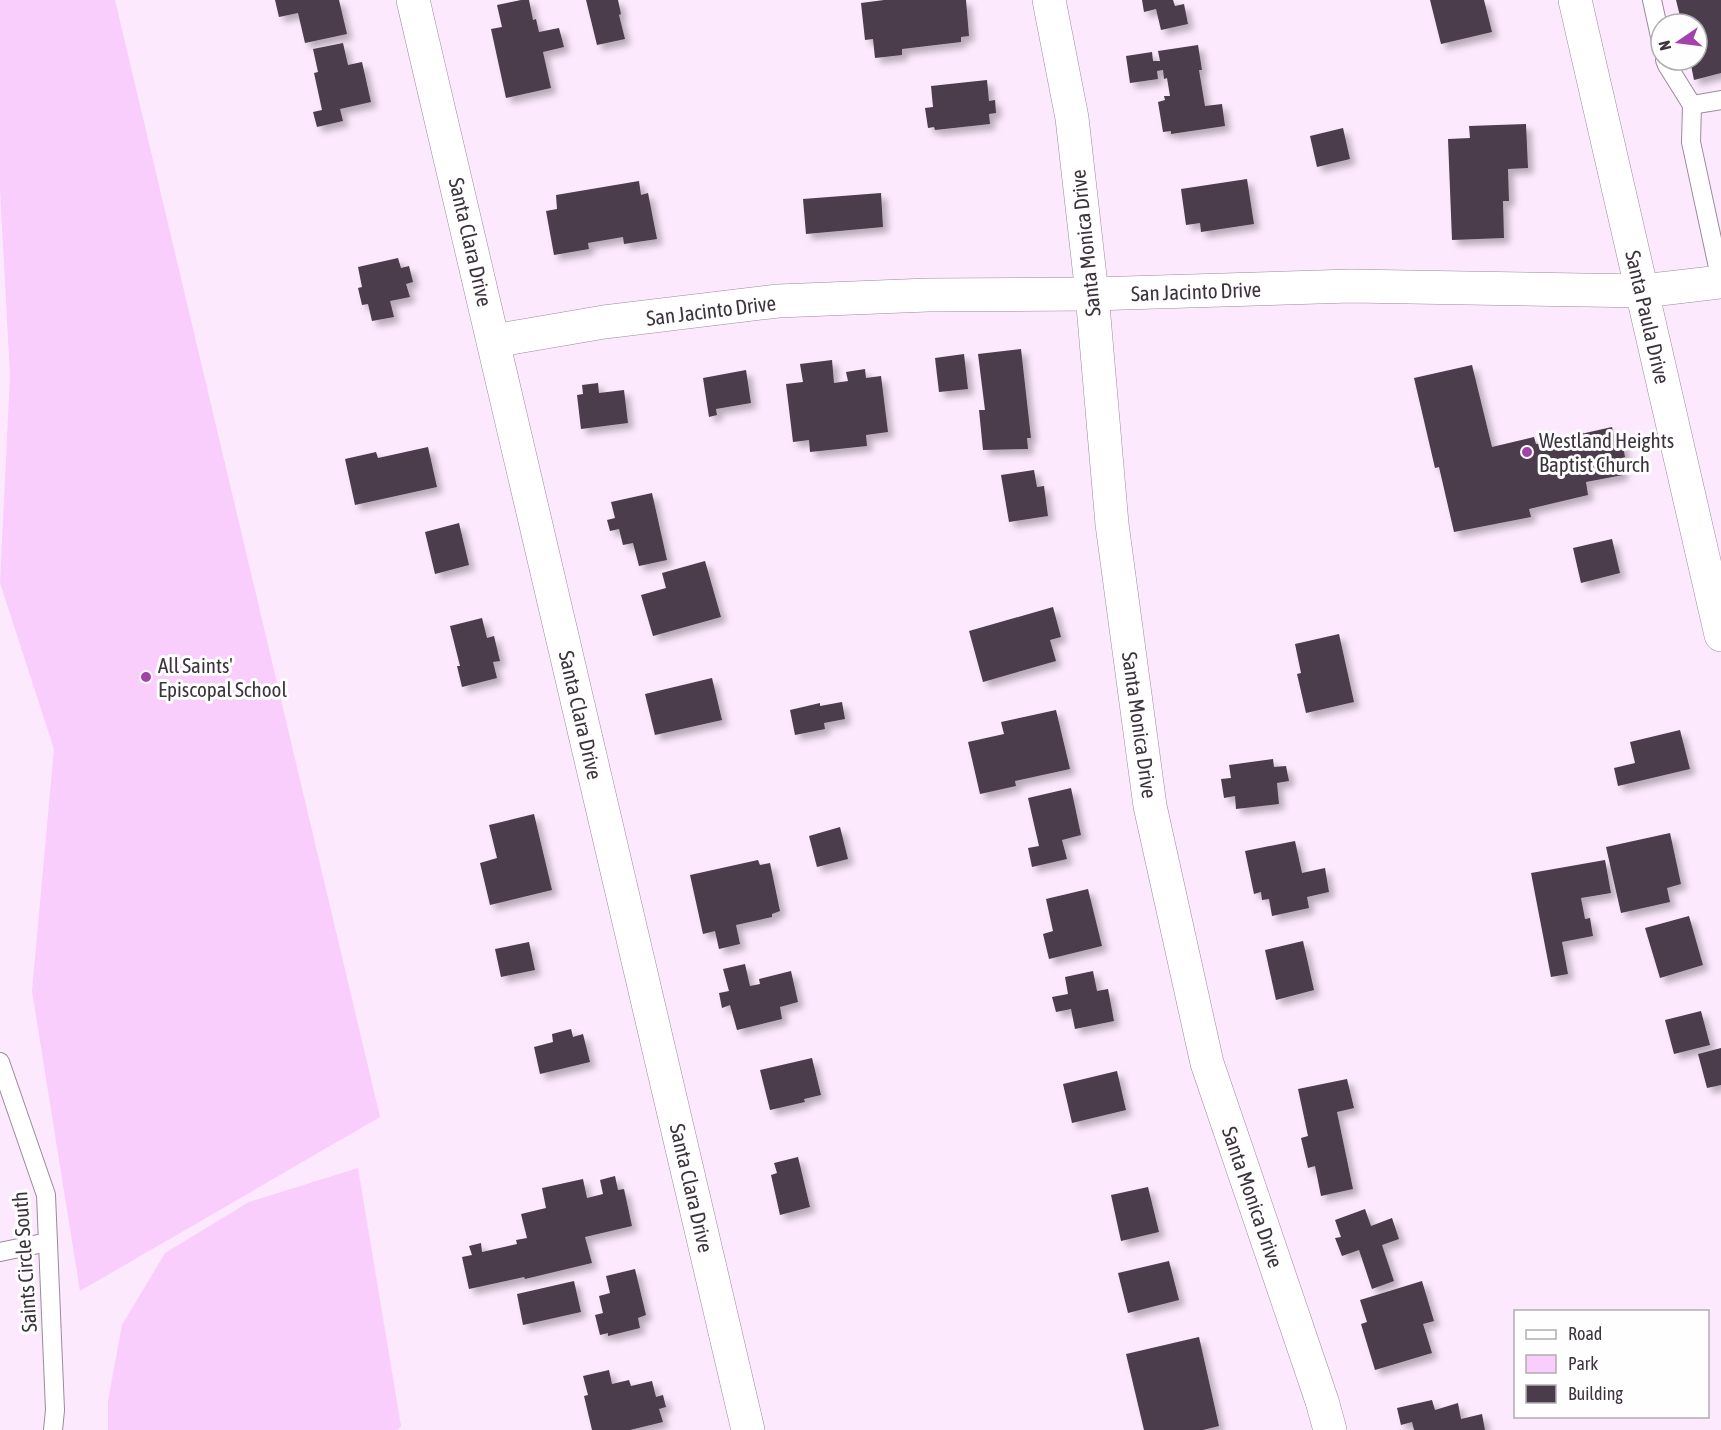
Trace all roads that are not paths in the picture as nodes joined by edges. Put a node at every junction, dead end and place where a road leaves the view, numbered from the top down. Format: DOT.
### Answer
graph roads {
  1 [pos="413,0"];
  2 [pos="1049,0"];
  3 [pos="1575,0"];
  4 [pos="1671,72"];
  5 [pos="1721,100"];
  6 [pos="1692,105"];
  7 [pos="1721,281"];
  8 [pos="1642,291"];
  9 [pos="1092,294"];
  10 [pos="494,341"];
  11 [pos="1721,635"];
  12 [pos="0,1062"];
  13 [pos="9,1114"];
  14 [pos="48,1242"];
  15 [pos="0,1252"];
  16 [pos="53,1430"];
  17 [pos="748,1430"];
  18 [pos="1330,1430"];
  1 -- 10 [label="street, Santa Clara Drive"];
  2 -- 9 [label="street, Santa Monica Drive"];
  3 -- 8 [label="street, Santa Paula Drive"];
  4 -- 6 [label="lane"];
  5 -- 6 [label="lane"];
  6 -- 7 [label="lane"];
  7 -- 8 [label="street, San Jacinto Drive"];
  8 -- 9 [label="street, San Jacinto Drive"];
  8 -- 11 [label="street, Santa Paula Drive"];
  9 -- 10 [label="street, San Jacinto Drive"];
  9 -- 18 [label="street, Santa Monica Drive"];
  10 -- 17 [label="street, Santa Clara Drive"];
  12 -- 13 [label="lane, Saints Circle South"];
  13 -- 14 [label="lane, Saints Circle South"];
  14 -- 15 [label="lane"];
  14 -- 16 [label="lane, Saints Circle South"];
}
